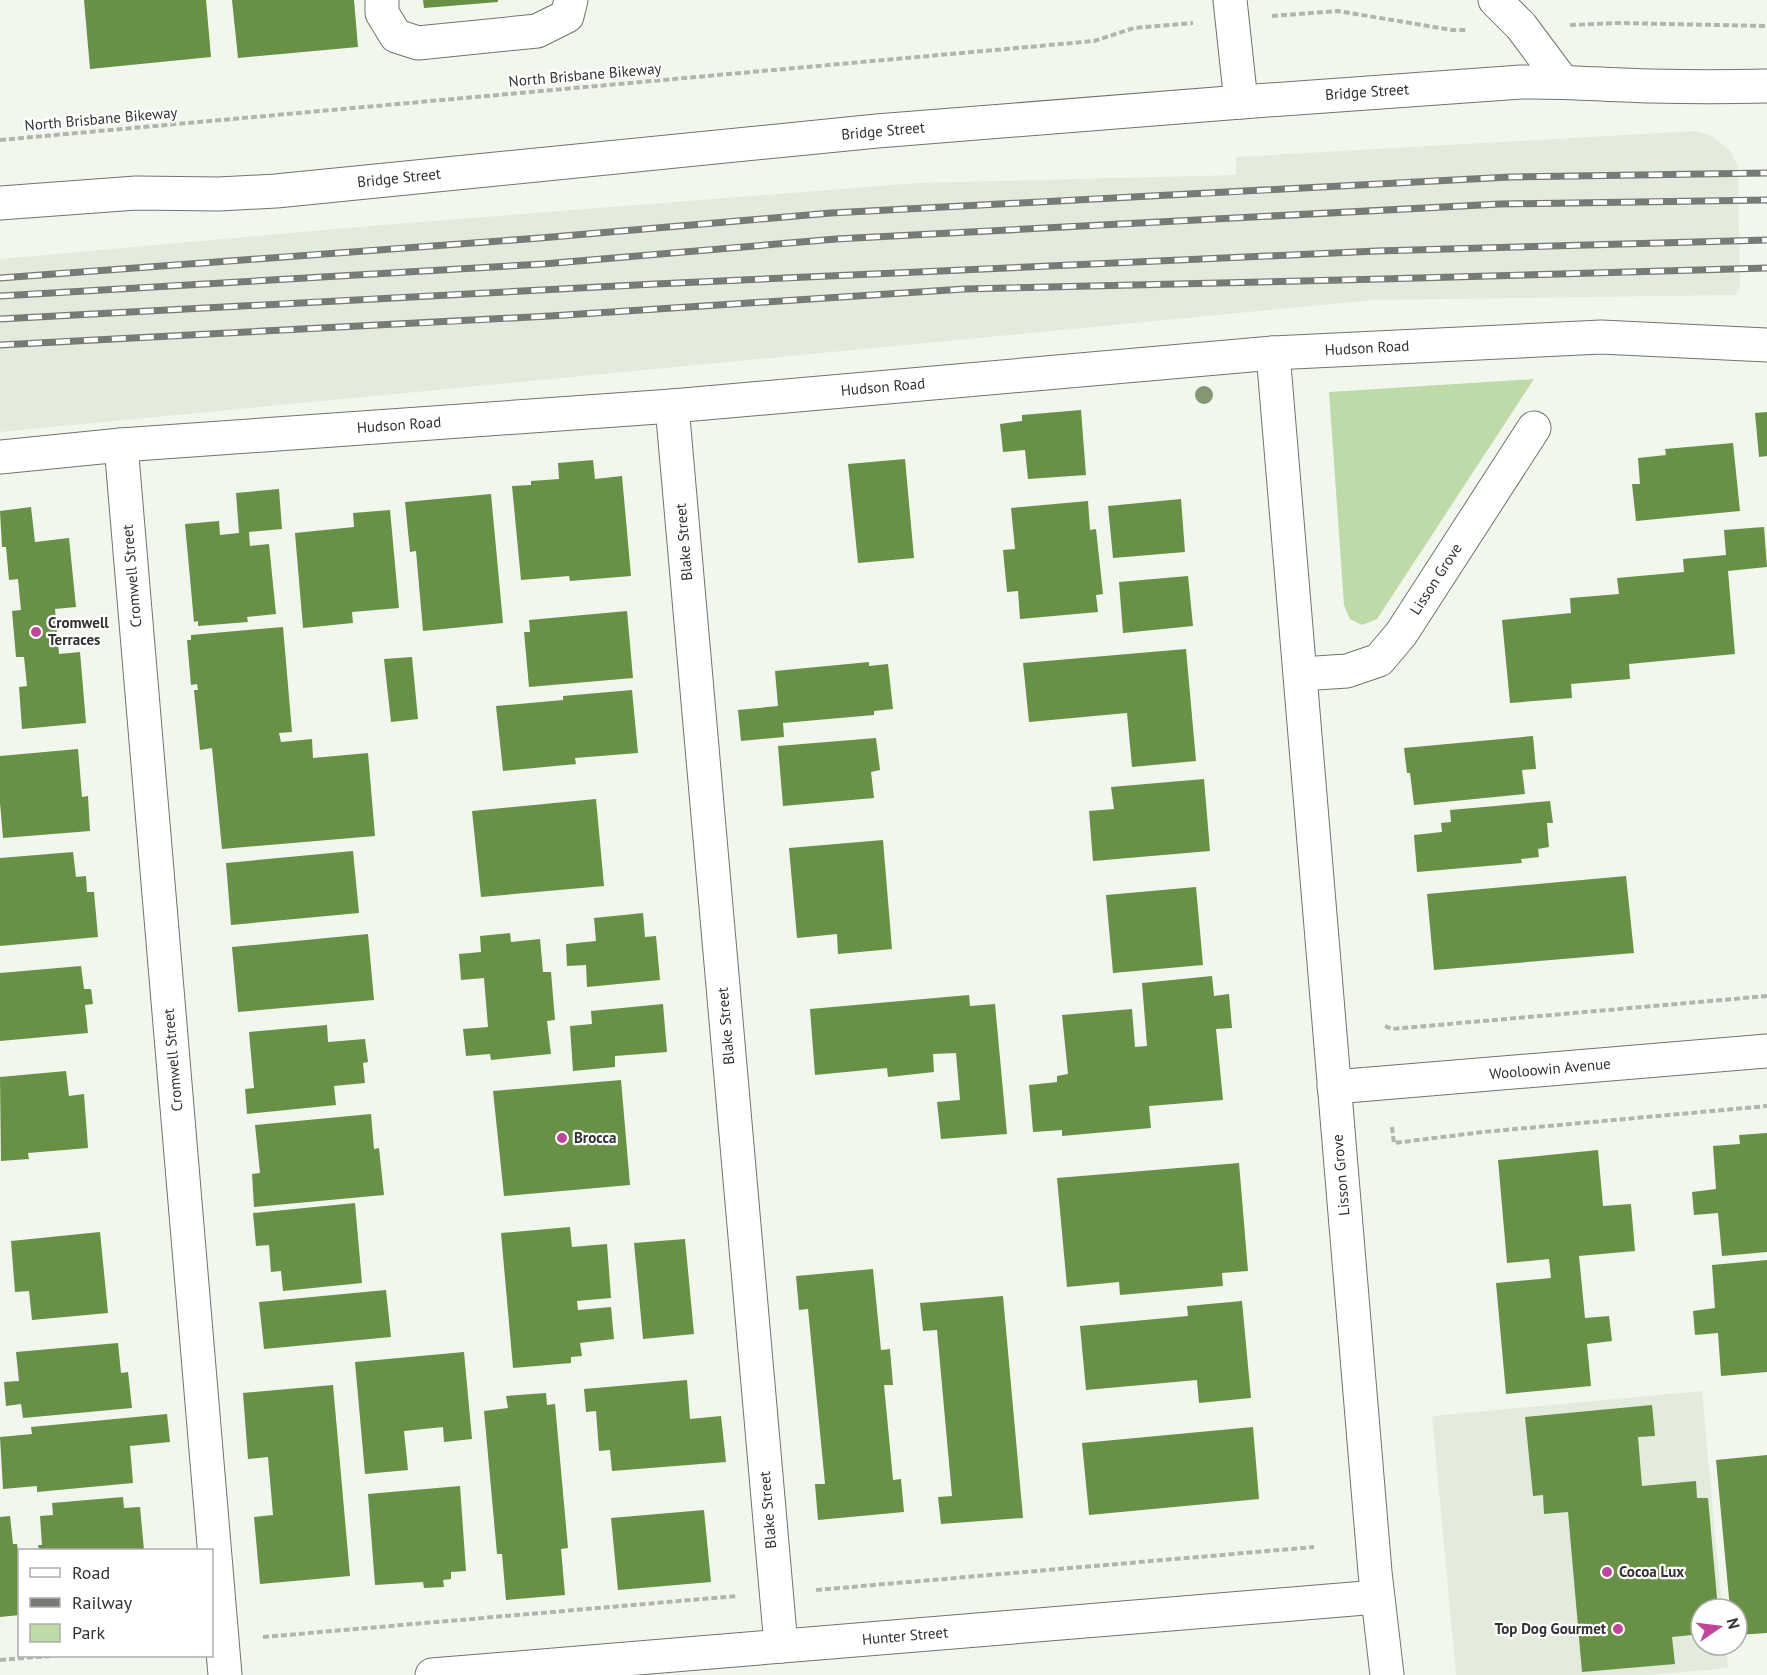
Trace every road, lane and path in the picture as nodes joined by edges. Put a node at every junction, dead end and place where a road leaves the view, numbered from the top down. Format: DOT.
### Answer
graph roads {
  1 [pos="382,0"];
  2 [pos="571,0"];
  3 [pos="1230,0"];
  4 [pos="1495,0"];
  5 [pos="1287,14"];
  6 [pos="1171,25"];
  7 [pos="1567,25"];
  8 [pos="1767,26"];
  9 [pos="1476,29"];
  10 [pos="1562,81"];
  11 [pos="1767,86"];
  12 [pos="1241,102"];
  13 [pos="0,140"];
  14 [pos="0,203"];
  15 [pos="1767,345"];
  16 [pos="1273,353"];
  17 [pos="672,406"];
  18 [pos="1534,428"];
  19 [pos="121,445"];
  20 [pos="0,458"];
  21 [pos="1301,674"];
  22 [pos="1767,996"];
  23 [pos="1385,1026"];
  24 [pos="1767,1051"];
  25 [pos="1334,1087"];
  26 [pos="1767,1106"];
  27 [pos="1392,1126"];
  28 [pos="1314,1547"];
  29 [pos="810,1591"];
  30 [pos="742,1596"];
  31 [pos="1377,1597"];
  32 [pos="253,1638"];
  33 [pos="781,1646"];
  34 [pos="38,1657"];
  35 [pos="0,1660"];
  36 [pos="225,1675"];
  37 [pos="432,1675"];
  38 [pos="1386,1675"];
  1 -- 2 [label="street"];
  3 -- 12 [label="street"];
  4 -- 10 [label="street"];
  5 -- 9 [label="path"];
  6 -- 13 [label="path, North Brisbane Bikeway"];
  7 -- 8 [label="path"];
  10 -- 11 [label="street, Bridge Street"];
  10 -- 12 [label="street, Bridge Street"];
  12 -- 14 [label="street, Bridge Street"];
  15 -- 16 [label="street, Hudson Road"];
  16 -- 17 [label="street, Hudson Road"];
  16 -- 21 [label="street, Lisson Grove"];
  17 -- 19 [label="street, Hudson Road"];
  17 -- 33 [label="street, Blake Street"];
  18 -- 21 [label="street, Lisson Grove"];
  19 -- 20 [label="street, Hudson Road"];
  19 -- 36 [label="street, Cromwell Street"];
  21 -- 25 [label="street, Lisson Grove"];
  22 -- 23 [label="path"];
  24 -- 25 [label="street, Wooloowin Avenue"];
  25 -- 31 [label="street, Lisson Grove"];
  26 -- 27 [label="path"];
  28 -- 29 [label="path"];
  30 -- 32 [label="path"];
  31 -- 33 [label="street, Hunter Street"];
  31 -- 38 [label="street, Lisson Grove"];
  33 -- 37 [label="street, Hunter Street"];
  34 -- 35 [label="path"];
}
